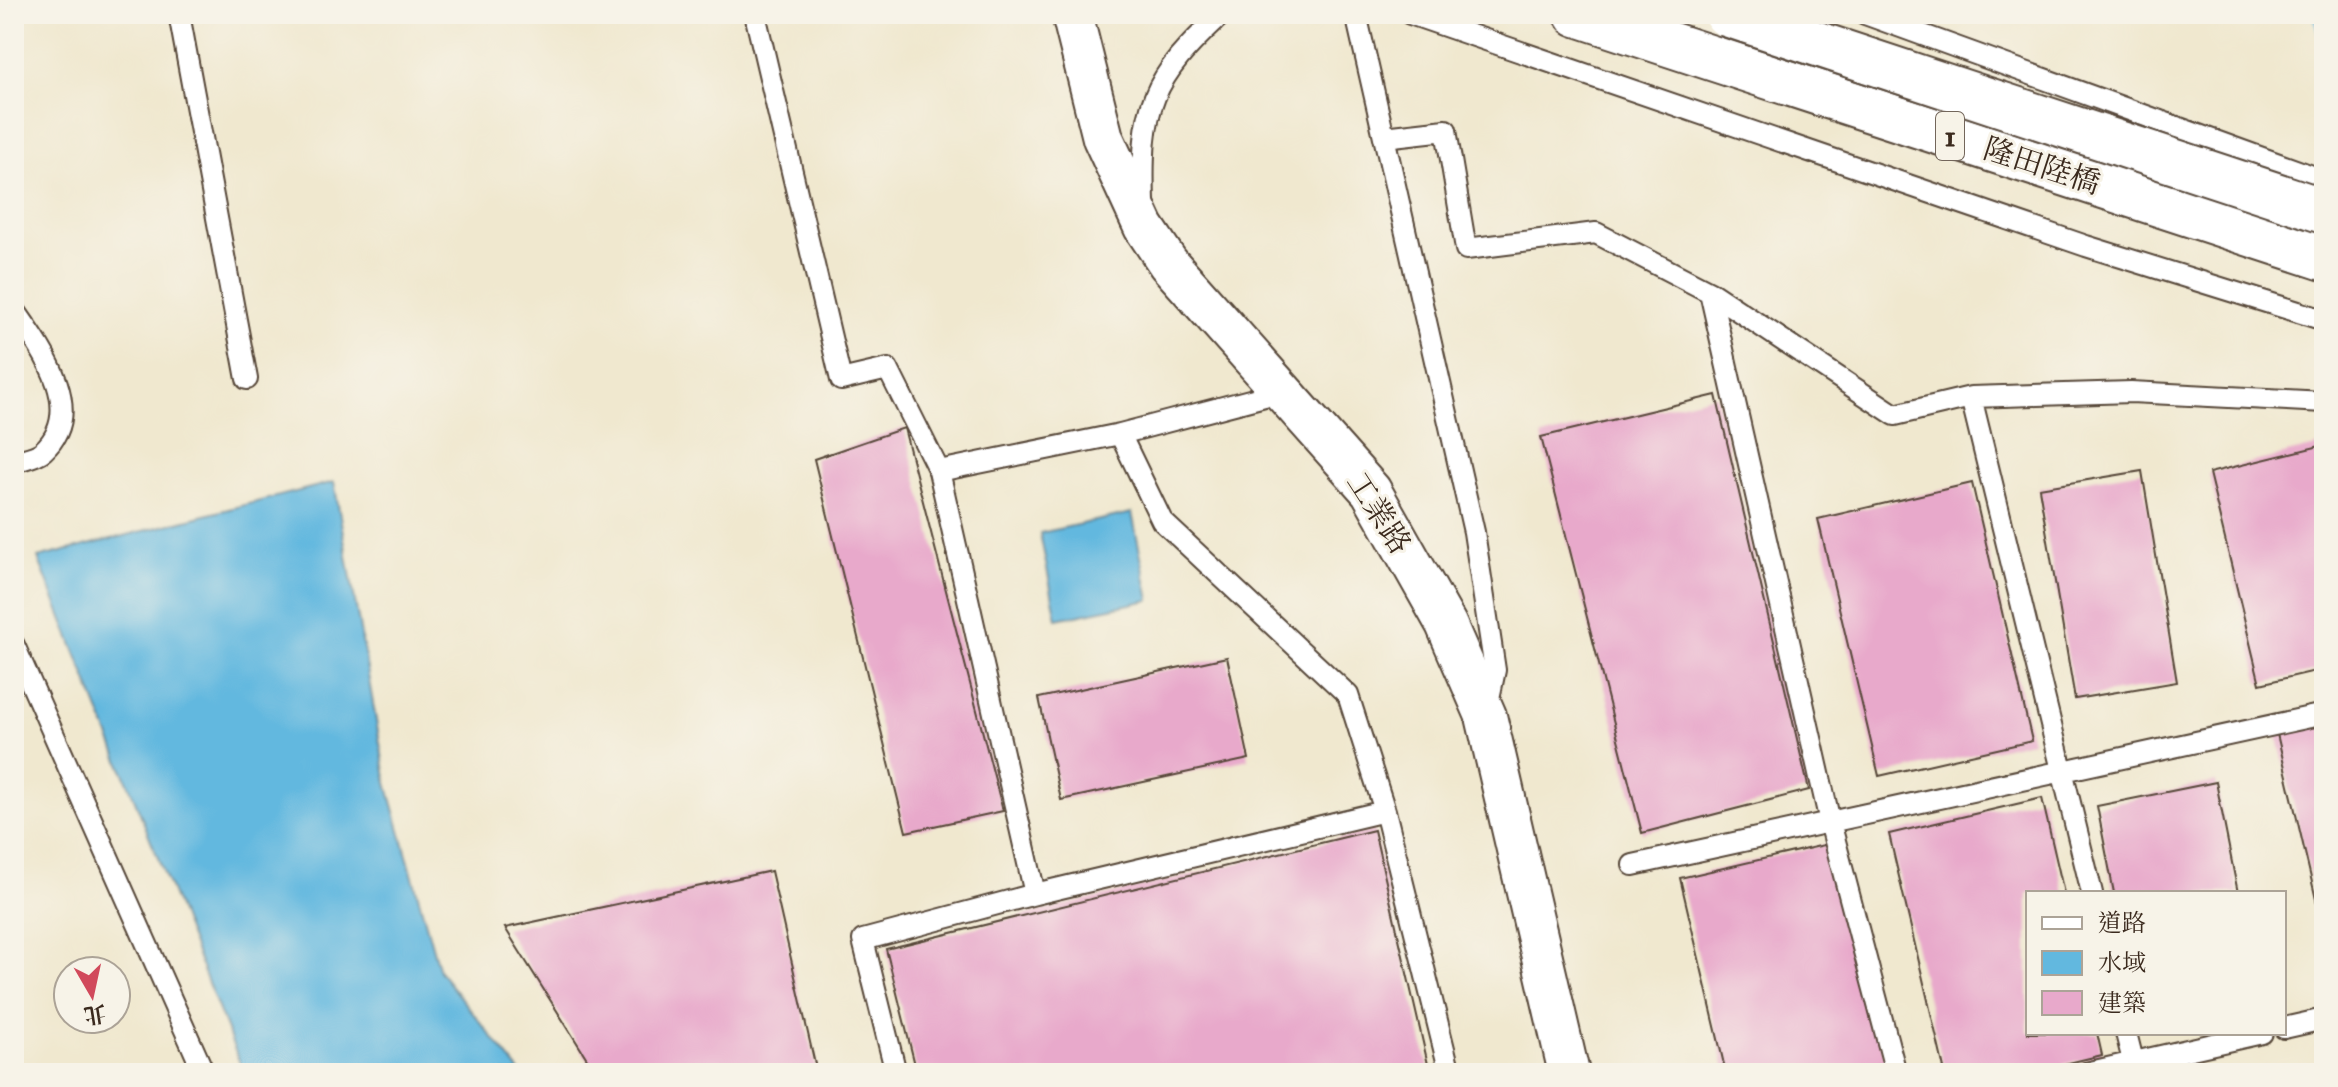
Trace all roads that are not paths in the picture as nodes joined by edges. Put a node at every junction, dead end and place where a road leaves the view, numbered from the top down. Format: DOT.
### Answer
graph roads {
  1 [pos="179,14"];
  2 [pos="755,14"];
  3 [pos="1072,14"];
  4 [pos="1222,14"];
  5 [pos="1356,14"];
  6 [pos="1410,14"];
  7 [pos="1577,14"];
  8 [pos="1727,14"];
  9 [pos="1865,14"];
  10 [pos="1384,137"];
  11 [pos="2324,211"];
  12 [pos="2324,223"];
  13 [pos="1144,227"];
  14 [pos="2324,258"];
  15 [pos="1710,292"];
  16 [pos="14,309"];
  17 [pos="2324,320"];
  18 [pos="247,379"];
  19 [pos="1284,391"];
  20 [pos="1971,397"];
  21 [pos="2324,402"];
  22 [pos="1120,434"];
  23 [pos="14,462"];
  24 [pos="939,471"];
  25 [pos="14,645"];
  26 [pos="2324,714"];
  27 [pos="1486,716"];
  28 [pos="2062,771"];
  29 [pos="1385,811"];
  30 [pos="1830,822"];
  31 [pos="1633,865"];
  32 [pos="2092,891"];
  33 [pos="1035,894"];
  34 [pos="2324,1019"];
  35 [pos="2286,1028"];
  36 [pos="2127,1035"];
  37 [pos="2255,1035"];
  38 [pos="2135,1068"];
  39 [pos="204,1073"];
  40 [pos="896,1073"];
  41 [pos="1450,1073"];
  42 [pos="1569,1073"];
  43 [pos="1896,1073"];
  44 [pos="2086,1073"];
  1 -- 18 [label="lane"];
  2 -- 24 [label="lane"];
  3 -- 13 [label="street, 工業路"];
  4 -- 13 [label="lane"];
  5 -- 10 [label="lane"];
  6 -- 17 [label="lane"];
  7 -- 14 [label="main road, 隆田陸橋 / 1"];
  8 -- 11 [label="main road, 隆田陸橋 / 1, bridge"];
  9 -- 12 [label="lane"];
  10 -- 15 [label="lane"];
  10 -- 27 [label="lane"];
  13 -- 19 [label="street, 工業路"];
  15 -- 20 [label="lane"];
  15 -- 30 [label="lane"];
  16 -- 23 [label="lane"];
  19 -- 22 [label="lane"];
  19 -- 27 [label="street, 工業路"];
  20 -- 21 [label="lane"];
  20 -- 28 [label="lane"];
  22 -- 24 [label="lane"];
  22 -- 29 [label="lane"];
  24 -- 33 [label="lane"];
  25 -- 39 [label="lane"];
  26 -- 28 [label="lane"];
  27 -- 42 [label="street, 工業路"];
  28 -- 30 [label="lane"];
  28 -- 32 [label="lane"];
  29 -- 33 [label="lane"];
  29 -- 41 [label="lane"];
  30 -- 31 [label="lane"];
  30 -- 43 [label="lane"];
  33 -- 40 [label="lane"];
  34 -- 35 [label="lane"];
  36 -- 38 [label="lane"];
  37 -- 38 [label="lane"];
  38 -- 44 [label="lane"];
}
